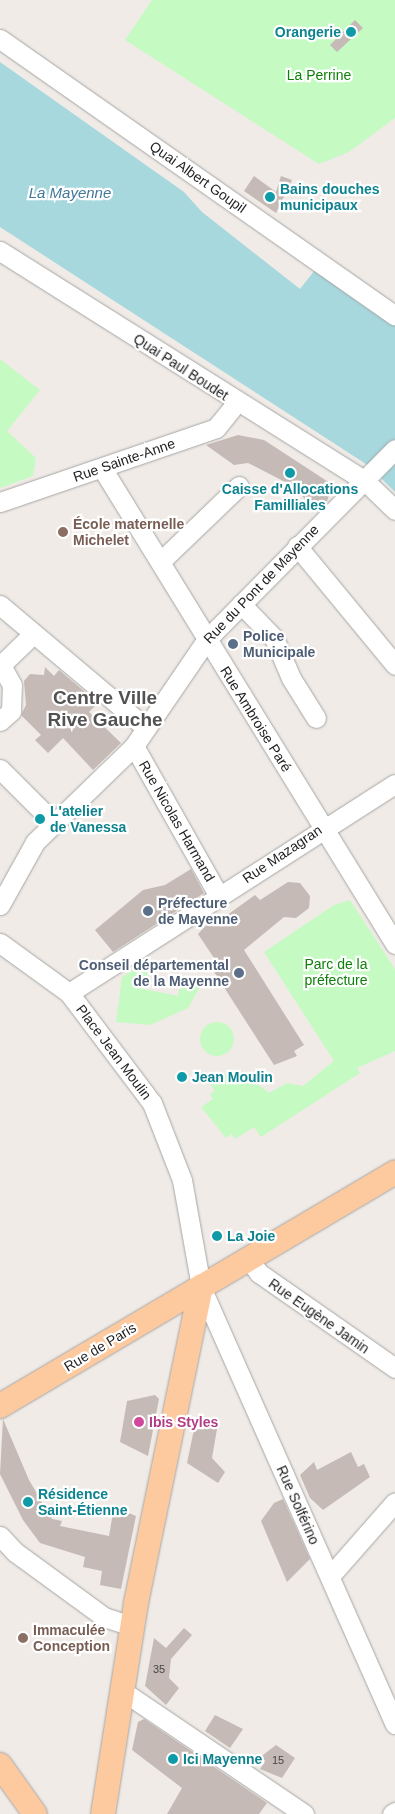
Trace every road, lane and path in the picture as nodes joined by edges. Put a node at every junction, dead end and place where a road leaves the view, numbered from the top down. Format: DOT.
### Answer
graph roads {
  1 [pos="0,39"];
  2 [pos="0,252"];
  3 [pos="395,316"];
  4 [pos="236,403"];
  5 [pos="395,449"];
  6 [pos="102,468"];
  7 [pos="364,480"];
  8 [pos="239,486"];
  9 [pos="0,502"];
  10 [pos="395,510"];
  11 [pos="297,546"];
  12 [pos="161,561"];
  13 [pos="241,604"];
  14 [pos="0,605"];
  15 [pos="32,635"];
  16 [pos="206,639"];
  17 [pos="395,665"];
  18 [pos="316,718"];
  19 [pos="0,721"];
  20 [pos="146,728"];
  21 [pos="134,746"];
  22 [pos="0,769"];
  23 [pos="395,784"];
  24 [pos="54,822"];
  25 [pos="324,826"];
  26 [pos="220,896"];
  27 [pos="0,905"];
  28 [pos="0,943"];
  29 [pos="395,944"];
  30 [pos="69,993"];
  31 [pos="395,1172"];
  32 [pos="248,1258"];
  33 [pos="201,1287"];
  34 [pos="395,1368"];
  35 [pos="0,1406"];
  36 [pos="395,1502"];
  37 [pos="0,1536"];
  38 [pos="330,1576"];
  39 [pos="132,1626"];
  40 [pos="121,1690"];
  41 [pos="395,1724"];
  42 [pos="0,1765"];
  43 [pos="395,1812"];
  44 [pos="36,1814"];
  45 [pos="103,1814"];
  46 [pos="304,1814"];
  47 [pos="392,1814"];
  1 -- 3 [label="street, Quai Albert Goupil"];
  2 -- 4 [label="street, Quai Paul Boudet"];
  4 -- 6 [label="street, Rue Sainte-Anne"];
  4 -- 7 [label="street, Quai Paul Boudet"];
  5 -- 7 [label="street, Rue du Pont de Mayenne"];
  6 -- 9 [label="street, Rue Sainte-Anne"];
  6 -- 12 [label="street, Rue Ambroise Paré"];
  7 -- 10 [label="street, Quai Paul Boudet"];
  7 -- 11 [label="street, Rue du Pont de Mayenne"];
  8 -- 12 [label="street"];
  11 -- 13 [label="street, Rue du Pont de Mayenne"];
  11 -- 17 [label="street"];
  12 -- 16 [label="street, Rue Ambroise Paré"];
  13 -- 16 [label="street, Rue du Pont de Mayenne"];
  13 -- 18 [label="street"];
  14 -- 15 [label="street"];
  15 -- 19 [label="street"];
  15 -- 20 [label="street"];
  16 -- 20 [label="street, Rue du Pont de Mayenne"];
  16 -- 25 [label="street, Rue Ambroise Paré"];
  20 -- 21 [label="street, Rue du Pont de Mayenne"];
  21 -- 24 [label="street, Rue du Pont de Mayenne"];
  21 -- 26 [label="street, Rue Nicolas Harmand"];
  22 -- 24 [label="street"];
  23 -- 25 [label="street, Rue Mazagran"];
  24 -- 27 [label="street, Rue du Pont de Mayenne"];
  25 -- 26 [label="street, Rue Mazagran"];
  25 -- 29 [label="street, Rue Ambroise Paré"];
  26 -- 30 [label="street, Rue Mazagran"];
  28 -- 30 [label="street, Place Jean Moulin"];
  30 -- 33 [label="street, Place Jean Moulin"];
  31 -- 32 [label="main road, Rue de Paris"];
  32 -- 33 [label="main road, Rue de Paris"];
  32 -- 34 [label="street, Rue Eugène Jamin"];
  33 -- 35 [label="main road, Rue de Paris"];
  33 -- 38 [label="street, Rue Solférino"];
  33 -- 39 [label="main road"];
  36 -- 38 [label="street"];
  37 -- 39 [label="street"];
  38 -- 41 [label="street, Rue Solférino"];
  39 -- 40 [label="main road"];
  40 -- 45 [label="main road"];
  40 -- 46 [label="street"];
  42 -- 44 [label="main road"];
  43 -- 47 [label="street"];
}
